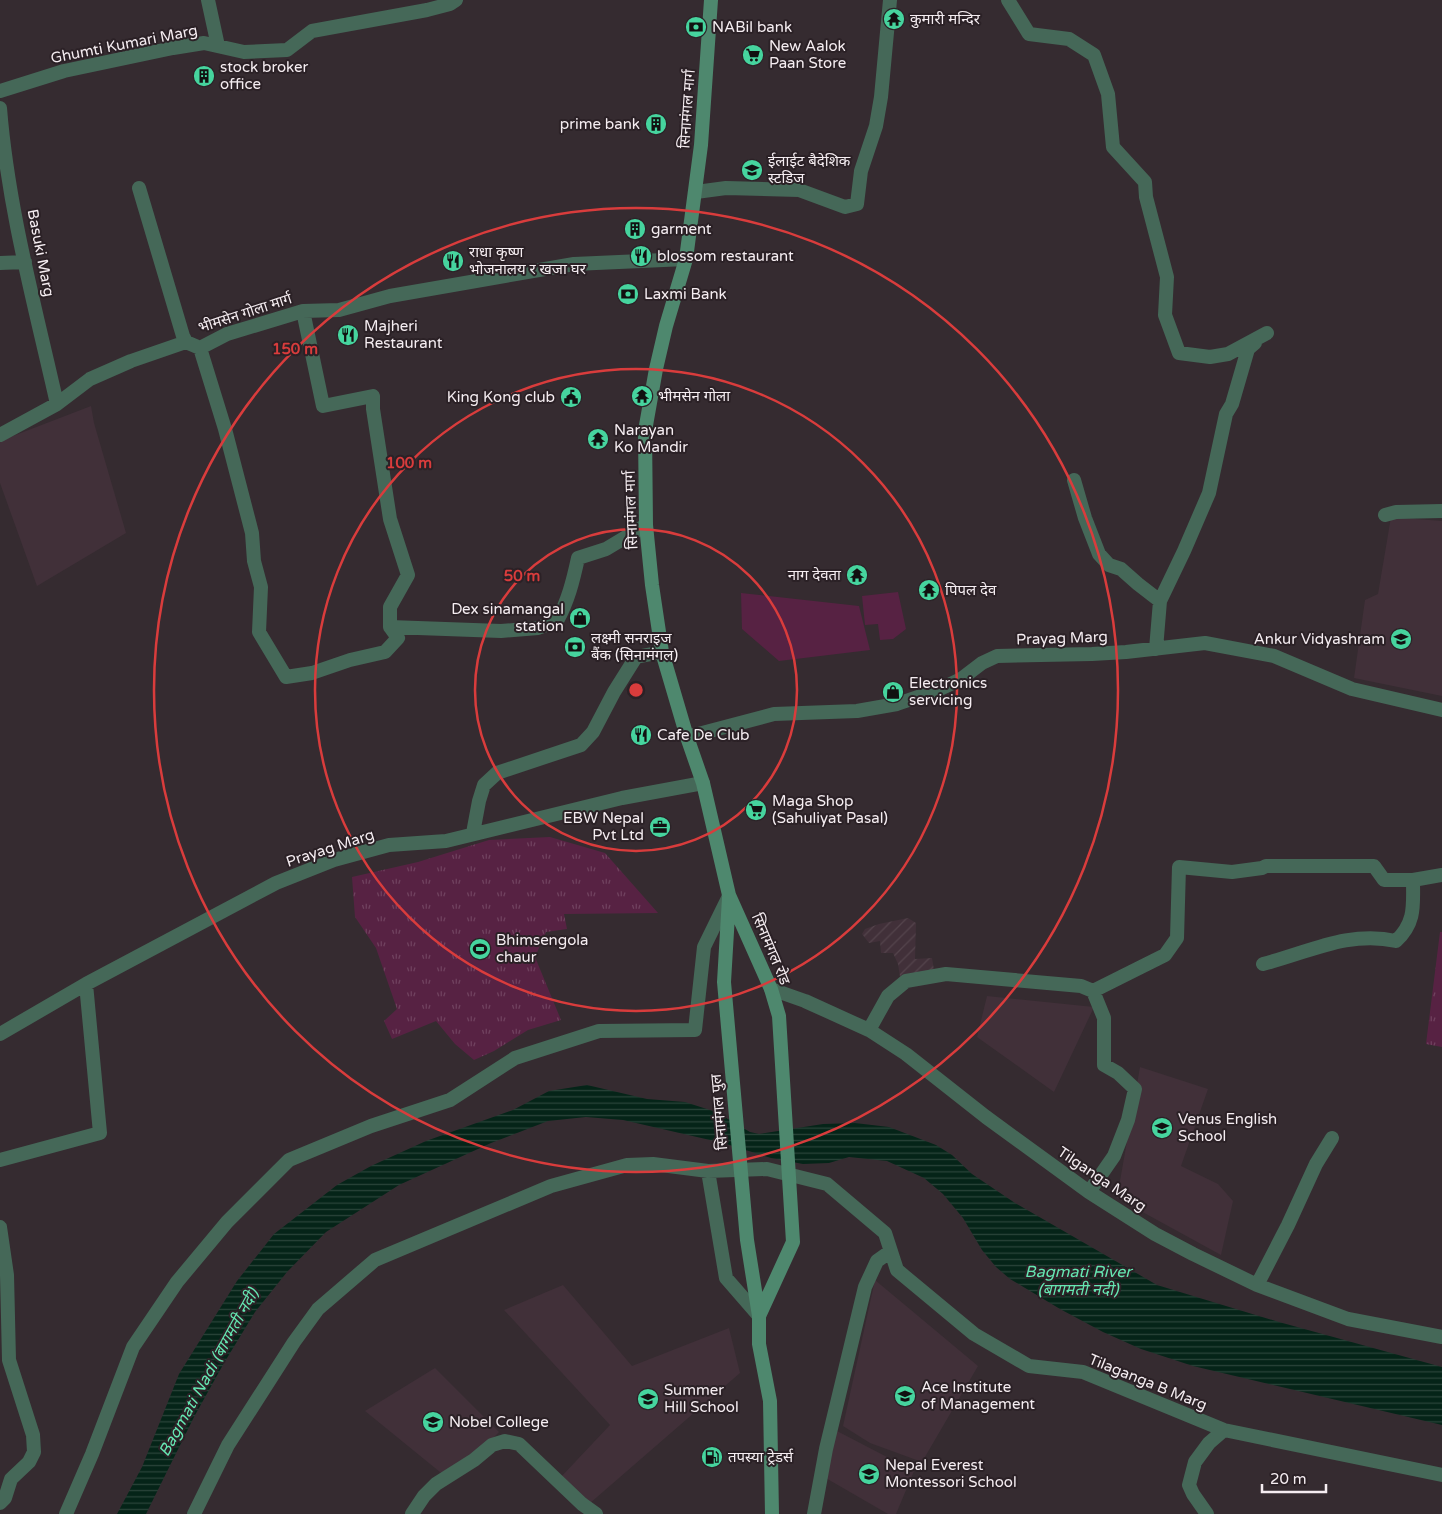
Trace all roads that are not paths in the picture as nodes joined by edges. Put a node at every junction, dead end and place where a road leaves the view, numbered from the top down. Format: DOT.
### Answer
graph roads {
  1 [pos="208,0"];
  2 [pos="456,0"];
  3 [pos="711,0"];
  4 [pos="890,0"];
  5 [pos="1008,0"];
  6 [pos="218,46"];
  7 [pos="0,91"];
  8 [pos="0,108"];
  9 [pos="2,146"];
  10 [pos="139,188"];
  11 [pos="696,192"];
  12 [pos="686,259"];
  13 [pos="25,262"];
  14 [pos="0,263"];
  15 [pos="303,311"];
  16 [pos="186,342"];
  17 [pos="200,348"];
  18 [pos="57,404"];
  19 [pos="0,435"];
  20 [pos="1074,480"];
  21 [pos="1442,511"];
  22 [pos="1384,515"];
  23 [pos="646,524"];
  24 [pos="1160,601"];
  25 [pos="390,627"];
  26 [pos="1156,649"];
  27 [pos="662,652"];
  28 [pos="1442,710"];
  29 [pos="687,737"];
  30 [pos="703,783"];
  31 [pos="473,833"];
  32 [pos="1442,875"];
  33 [pos="1413,880"];
  34 [pos="730,895"];
  35 [pos="1263,964"];
  36 [pos="86,984"];
  37 [pos="772,989"];
  38 [pos="1093,991"];
  39 [pos="869,1030"];
  40 [pos="0,1034"];
  41 [pos="1332,1138"];
  42 [pos="0,1160"];
  43 [pos="708,1171"];
  44 [pos="1089,1192"];
  45 [pos="0,1227"];
  46 [pos="891,1251"];
  47 [pos="1257,1285"];
  48 [pos="759,1316"];
  49 [pos="1442,1337"];
  50 [pos="1224,1430"];
  51 [pos="1442,1475"];
  52 [pos="0,1503"];
  53 [pos="66,1514"];
  54 [pos="194,1514"];
  55 [pos="412,1514"];
  56 [pos="596,1514"];
  57 [pos="772,1514"];
  58 [pos="814,1514"];
  59 [pos="1207,1514"];
  1 -- 6 [label="street"];
  2 -- 6 [label="street, Ghumti Kumari Marg"];
  3 -- 11 [label="main road, सिनामंगल मार्ग"];
  4 -- 11 [label="street"];
  5 -- 24 [label="street"];
  6 -- 7 [label="street, Ghumti Kumari Marg"];
  8 -- 9 [label="street, Basuki Marg"];
  9 -- 13 [label="street, Basuki Marg"];
  10 -- 16 [label="street"];
  11 -- 12 [label="main road, सिनामंगल मार्ग"];
  12 -- 15 [label="street, भीमसेन गोला मार्ग"];
  12 -- 23 [label="main road, सिनामंगल मार्ग"];
  13 -- 14 [label="street"];
  13 -- 18 [label="street, Basuki Marg"];
  15 -- 17 [label="street, भीमसेन गोला मार्ग"];
  15 -- 25 [label="street"];
  16 -- 17 [label="street, भीमसेन गोला मार्ग"];
  16 -- 18 [label="street, भीमसेन गोला मार्ग"];
  17 -- 25 [label="street"];
  18 -- 19 [label="street, भीमसेन गोला मार्ग"];
  20 -- 24 [label="street"];
  21 -- 22 [label="street"];
  23 -- 25 [label="street"];
  23 -- 27 [label="main road, सिनामंगल मार्ग"];
  24 -- 26 [label="street"];
  26 -- 28 [label="street, Prayag Marg"];
  26 -- 29 [label="street, Prayag Marg"];
  27 -- 29 [label="main road, सिनामंगल मार्ग"];
  27 -- 31 [label="street"];
  29 -- 30 [label="main road, सिनामंगल मार्ग"];
  30 -- 31 [label="street, Prayag Marg"];
  30 -- 34 [label="main road, सिनामंगल मार्ग"];
  31 -- 36 [label="street, Prayag Marg"];
  32 -- 33 [label="street"];
  33 -- 35 [label="street"];
  33 -- 38 [label="street"];
  34 -- 37 [label="main road, सिनामंगल रोड"];
  34 -- 48 [label="main road, सिनामंगल पुल"];
  34 -- 53 [label="street"];
  36 -- 40 [label="street, Prayag Marg"];
  36 -- 42 [label="street"];
  37 -- 39 [label="street, Tilganga Marg"];
  37 -- 48 [label="main road, सिनामंगल रोड"];
  38 -- 39 [label="street"];
  38 -- 44 [label="street"];
  39 -- 44 [label="street, Tilganga Marg"];
  41 -- 47 [label="street"];
  43 -- 46 [label="street, Tilaganga B Marg"];
  43 -- 48 [label="street"];
  43 -- 54 [label="street, Tilaganga B Marg"];
  44 -- 47 [label="street, Tilganga Marg"];
  45 -- 52 [label="street"];
  46 -- 50 [label="street, Tilaganga B Marg"];
  46 -- 58 [label="street"];
  47 -- 49 [label="street, Tilganga Marg"];
  48 -- 57 [label="main road, सिनामंगल पुल"];
  50 -- 51 [label="street, Tilaganga B Marg"];
  50 -- 59 [label="street"];
  55 -- 56 [label="street"];
}
